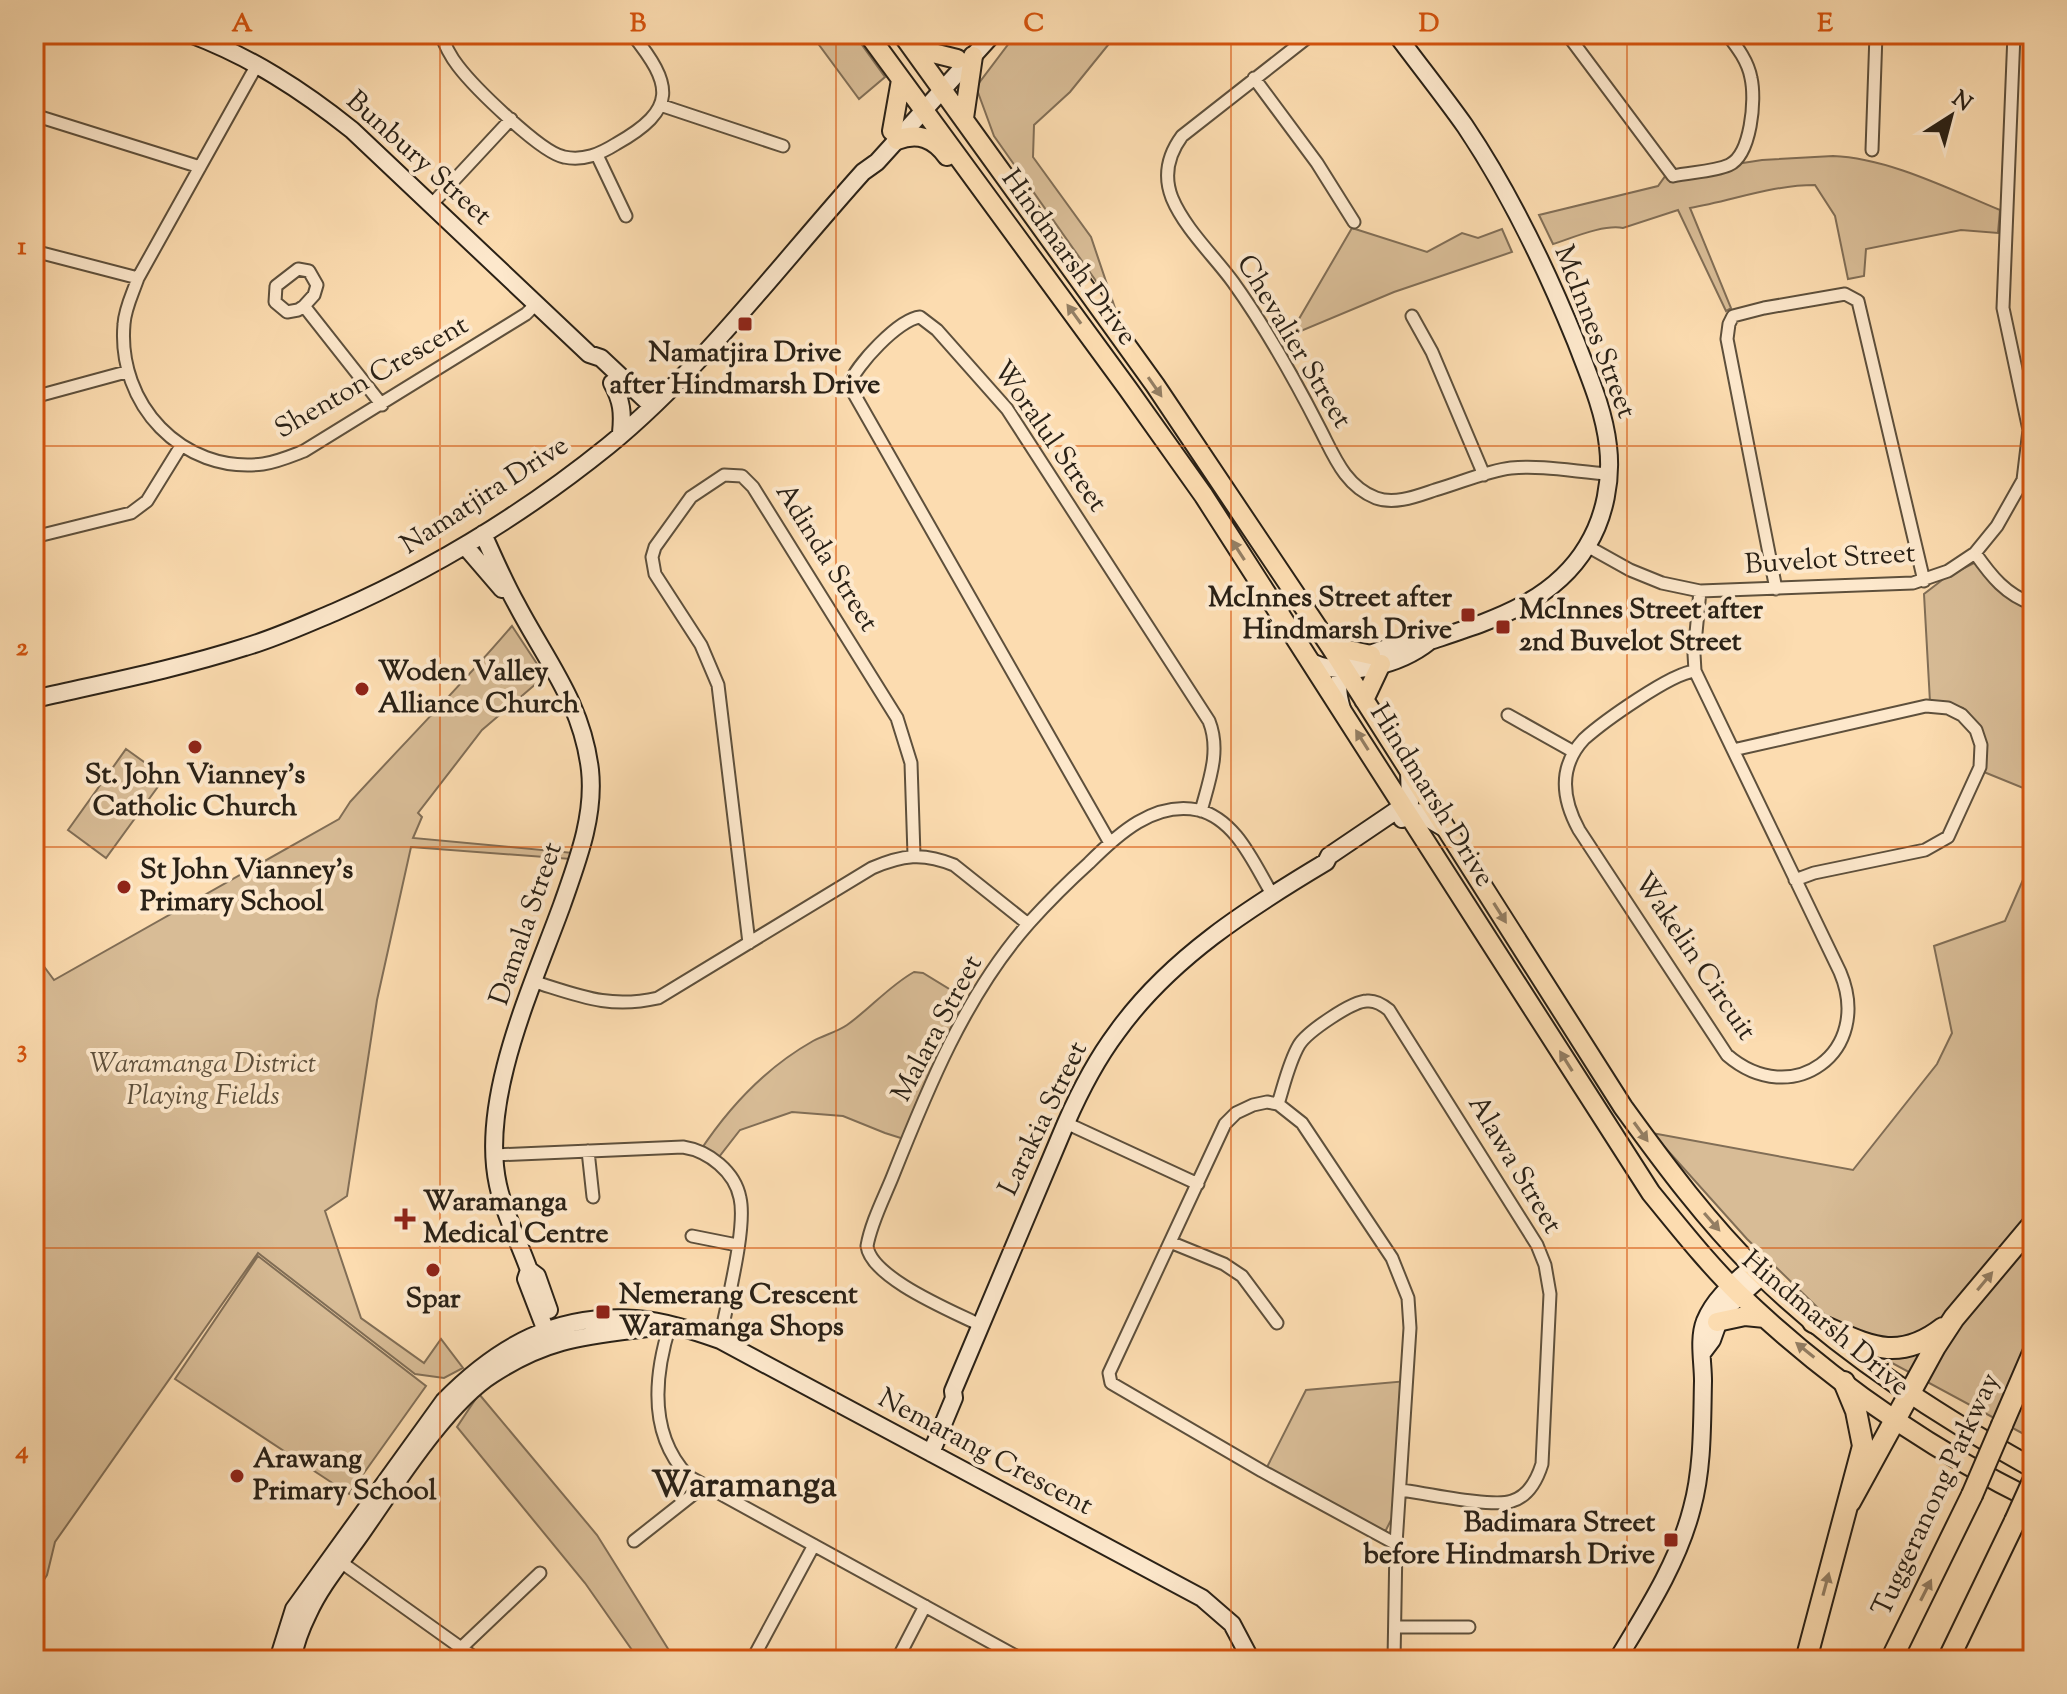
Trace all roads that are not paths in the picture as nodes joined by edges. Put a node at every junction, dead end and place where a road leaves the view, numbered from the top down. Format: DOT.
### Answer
graph roads {
  1 [pos="190,34"];
  2 [pos="441,34"];
  3 [pos="632,34"];
  4 [pos="868,34"];
  5 [pos="980,34"];
  6 [pos="993,34"];
  7 [pos="1312,34"];
  8 [pos="1396,34"];
  9 [pos="1567,34"];
  10 [pos="1727,34"];
  11 [pos="1876,34"];
  12 [pos="2014,34"];
  13 [pos="908,41"];
  14 [pos="965,57"];
  15 [pos="258,63"];
  16 [pos="1254,78"];
  17 [pos="901,80"];
  18 [pos="940,85"];
  19 [pos="660,105"];
  20 [pos="921,106"];
  21 [pos="34,115"];
  22 [pos="964,118"];
  23 [pos="511,119"];
  24 [pos="894,136"];
  25 [pos="783,146"];
  26 [pos="1872,150"];
  27 [pos="597,155"];
  28 [pos="200,167"];
  29 [pos="992,202"];
  30 [pos="431,205"];
  31 [pos="626,216"];
  32 [pos="1354,222"];
  33 [pos="34,251"];
  34 [pos="138,278"];
  35 [pos="536,304"];
  36 [pos="304,306"];
  37 [pos="1412,316"];
  38 [pos="126,372"];
  39 [pos="615,379"];
  40 [pos="670,389"];
  41 [pos="34,397"];
  42 [pos="382,405"];
  43 [pos="647,409"];
  44 [pos="621,433"];
  45 [pos="181,446"];
  46 [pos="1609,474"];
  47 [pos="1484,475"];
  48 [pos="483,534"];
  49 [pos="34,537"];
  50 [pos="465,546"];
  51 [pos="1587,546"];
  52 [pos="1975,553"];
  53 [pos="1924,581"];
  54 [pos="1776,589"];
  55 [pos="1700,591"];
  56 [pos="2033,604"];
  57 [pos="516,605"];
  58 [pos="1330,646"];
  59 [pos="1376,660"];
  60 [pos="1311,662"];
  61 [pos="1346,670"];
  62 [pos="1695,671"];
  63 [pos="34,699"];
  64 [pos="1364,700"];
  65 [pos="1342,709"];
  66 [pos="1508,715"];
  67 [pos="1733,750"];
  68 [pos="1574,752"];
  69 [pos="1409,770"];
  70 [pos="1406,810"];
  71 [pos="1201,811"];
  72 [pos="1448,831"];
  73 [pos="1110,843"];
  74 [pos="914,855"];
  75 [pos="1795,880"];
  76 [pos="1272,894"];
  77 [pos="1028,924"];
  78 [pos="749,943"];
  79 [pos="535,982"];
  80 [pos="1278,1104"];
  81 [pos="1066,1123"];
  82 [pos="588,1151"];
  83 [pos="495,1155"];
  84 [pos="1198,1184"];
  85 [pos="593,1197"];
  86 [pos="2033,1224"];
  87 [pos="692,1236"];
  88 [pos="1170,1242"];
  89 [pos="737,1245"];
  90 [pos="1757,1271"];
  91 [pos="1735,1290"];
  92 [pos="1765,1318"];
  93 [pos="1954,1318"];
  94 [pos="1717,1322"];
  95 [pos="1813,1322"];
  96 [pos="1277,1323"];
  97 [pos="670,1325"];
  98 [pos="980,1325"];
  99 [pos="552,1336"];
  100 [pos="720,1340"];
  101 [pos="1703,1352"];
  102 [pos="2033,1353"];
  103 [pos="1844,1382"];
  104 [pos="1909,1393"];
  105 [pos="1894,1419"];
  106 [pos="926,1450"];
  107 [pos="2033,1468"];
  108 [pos="2033,1481"];
  109 [pos="705,1485"];
  110 [pos="1401,1490"];
  111 [pos="2033,1500"];
  112 [pos="1850,1502"];
  113 [pos="634,1541"];
  114 [pos="1396,1544"];
  115 [pos="814,1545"];
  116 [pos="336,1558"];
  117 [pos="540,1573"];
  118 [pos="925,1606"];
  119 [pos="1396,1627"];
  120 [pos="1469,1627"];
  121 [pos="461,1648"];
  122 [pos="278,1660"];
  123 [pos="292,1660"];
  124 [pos="478,1660"];
  125 [pos="752,1660"];
  126 [pos="897,1660"];
  127 [pos="1023,1660"];
  128 [pos="1251,1660"];
  129 [pos="1394,1660"];
  130 [pos="1617,1660"];
  131 [pos="1806,1660"];
  132 [pos="1891,1660"];
  133 [pos="1948,1660"];
  1 -- 15 [label="street, Bunbury Street"];
  2 -- 23 [label="street"];
  3 -- 19 [label="street"];
  4 -- 17 [label="main road, Hindmarsh Drive"];
  5 -- 14 [label="street, Namatjira Drive"];
  6 -- 14 [label="street, Namatjira Drive"];
  7 -- 16 [label="street, Chevalier Street"];
  8 -- 46 [label="street, McInnes Street"];
  9 -- 10 [label="street"];
  11 -- 26 [label="street"];
  12 -- 52 [label="street, Buvelot Street"];
  13 -- 14 [label="main road"];
  13 -- 18 [label="main road, Hindmarsh Drive"];
  14 -- 18 [label="street, Namatjira Drive"];
  14 -- 22 [label="main road"];
  15 -- 28 [label="street, Shenton Crescent"];
  15 -- 30 [label="street, Bunbury Street"];
  16 -- 32 [label="street"];
  16 -- 47 [label="street, Chevalier Street"];
  17 -- 20 [label="main road, Hindmarsh Drive"];
  17 -- 24 [label="main road"];
  18 -- 20 [label="street, Namatjira Drive"];
  18 -- 22 [label="main road, Hindmarsh Drive"];
  19 -- 25 [label="street"];
  19 -- 27 [label="street"];
  20 -- 24 [label="street, Namatjira Drive"];
  20 -- 29 [label="main road, Hindmarsh Drive"];
  21 -- 28 [label="street"];
  22 -- 58 [label="main road, Hindmarsh Drive, one-way"];
  23 -- 27 [label="street"];
  23 -- 30 [label="street"];
  24 -- 29 [label="main road"];
  24 -- 40 [label="street, Namatjira Drive"];
  27 -- 31 [label="street"];
  28 -- 34 [label="street, Shenton Crescent"];
  60 -- 29 [label="main road, Hindmarsh Drive, one-way"];
  30 -- 35 [label="street, Bunbury Street"];
  33 -- 34 [label="street"];
  34 -- 38 [label="street, Shenton Crescent"];
  35 -- 39 [label="street, Bunbury Street"];
  35 -- 42 [label="street, Shenton Crescent"];
  36 -- 42 [label="street"];
  37 -- 47 [label="street"];
  38 -- 41 [label="street"];
  38 -- 45 [label="street, Shenton Crescent"];
  39 -- 40 [label="street"];
  39 -- 43 [label="street, Bunbury Street"];
  39 -- 44 [label="street"];
  40 -- 43 [label="street, Namatjira Drive"];
  42 -- 45 [label="street, Shenton Crescent"];
  43 -- 44 [label="street, Namatjira Drive"];
  44 -- 48 [label="street, Namatjira Drive"];
  45 -- 49 [label="street"];
  46 -- 47 [label="street, Chevalier Street"];
  46 -- 51 [label="street, McInnes Street"];
  48 -- 50 [label="street, Namatjira Drive"];
  48 -- 57 [label="street, Damala Street"];
  50 -- 57 [label="street, Damala Street"];
  50 -- 63 [label="street, Namatjira Drive"];
  51 -- 55 [label="street, Buvelot Street"];
  51 -- 59 [label="street, McInnes Street"];
  52 -- 53 [label="street, Buvelot Street"];
  52 -- 56 [label="street"];
  53 -- 54 [label="street, Buvelot Street"];
  53 -- 54 [label="street"];
  54 -- 55 [label="street, Buvelot Street"];
  55 -- 62 [label="street, Wakelin Circuit"];
  57 -- 79 [label="street, Damala Street"];
  58 -- 59 [label="main road"];
  58 -- 61 [label="main road, Hindmarsh Drive"];
  59 -- 61 [label="street, McInnes Street"];
  59 -- 64 [label="main road"];
  60 -- 61 [label="street, McInnes Street"];
  60 -- 65 [label="main road, Hindmarsh Drive"];
  61 -- 64 [label="main road, Hindmarsh Drive"];
  61 -- 65 [label="street"];
  62 -- 67 [label="street, Wakelin Circuit"];
  62 -- 68 [label="street"];
  64 -- 69 [label="main road, Hindmarsh Drive"];
  70 -- 65 [label="main road, Hindmarsh Drive, one-way"];
  66 -- 68 [label="street"];
  67 -- 75 [label="street, Wakelin Circuit"];
  67 -- 75 [label="street"];
  68 -- 75 [label="street, Wakelin Circuit"];
  69 -- 70 [label="street"];
  69 -- 72 [label="main road, Hindmarsh Drive"];
  70 -- 72 [label="street"];
  70 -- 76 [label="street, Larakia Street"];
  91 -- 70 [label="main road, Hindmarsh Drive, one-way"];
  71 -- 73 [label="street, Malara Street"];
  71 -- 73 [label="street, Woralul Street"];
  71 -- 76 [label="street"];
  72 -- 90 [label="main road, Hindmarsh Drive, one-way"];
  73 -- 77 [label="street, Malara Street"];
  74 -- 77 [label="street"];
  74 -- 78 [label="street"];
  74 -- 78 [label="street, Adinda Street"];
  76 -- 81 [label="street, Larakia Street"];
  77 -- 98 [label="street, Malara Street"];
  78 -- 79 [label="street"];
  79 -- 83 [label="street, Damala Street"];
  80 -- 84 [label="street"];
  80 -- 110 [label="street"];
  80 -- 110 [label="street, Alawa Street"];
  81 -- 84 [label="street"];
  81 -- 98 [label="street, Larakia Street"];
  82 -- 83 [label="street"];
  82 -- 85 [label="street"];
  82 -- 89 [label="street"];
  83 -- 99 [label="street, Damala Street"];
  84 -- 88 [label="street"];
  93 -- 86 [label="highway, one-way"];
  87 -- 89 [label="street"];
  88 -- 96 [label="street"];
  88 -- 114 [label="street"];
  89 -- 100 [label="street"];
  90 -- 91 [label="street"];
  90 -- 95 [label="main road, Hindmarsh Drive"];
  91 -- 92 [label="main road, Hindmarsh Drive"];
  91 -- 94 [label="street"];
  91 -- 101 [label="street"];
  92 -- 94 [label="main road"];
  103 -- 92 [label="main road, Hindmarsh Drive, one-way"];
  93 -- 95 [label="highway"];
  93 -- 104 [label="highway"];
  94 -- 101 [label="street"];
  95 -- 104 [label="main road, Hindmarsh Drive"];
  97 -- 99 [label="street, Nemarang Crescent"];
  97 -- 100 [label="street, Nemarang Crescent"];
  97 -- 109 [label="street"];
  98 -- 106 [label="street, Larakia Street"];
  99 -- 116 [label="street, Nemarang Crescent"];
  100 -- 106 [label="street, Nemarang Crescent"];
  101 -- 130 [label="street"];
  132 -- 102 [label="highway, Tuggeranong Parkway, one-way, bridge"];
  103 -- 105 [label="main road, Hindmarsh Drive"];
  103 -- 112 [label="highway"];
  104 -- 105 [label="highway"];
  104 -- 107 [label="main road, Hindmarsh Drive"];
  105 -- 111 [label="main road, Hindmarsh Drive"];
  105 -- 112 [label="highway"];
  106 -- 128 [label="street, Nemarang Crescent"];
  108 -- 133 [label="highway, bridge"];
  109 -- 113 [label="street"];
  109 -- 115 [label="street"];
  110 -- 114 [label="street"];
  131 -- 112 [label="highway, one-way"];
  114 -- 119 [label="street"];
  115 -- 118 [label="street"];
  115 -- 125 [label="street"];
  116 -- 121 [label="street"];
  116 -- 122 [label="street, Nemarang Crescent"];
  116 -- 123 [label="street, Nemarang Crescent"];
  117 -- 121 [label="street"];
  118 -- 126 [label="street"];
  118 -- 127 [label="street"];
  119 -- 120 [label="street"];
  119 -- 129 [label="street"];
  121 -- 124 [label="street"];
}
